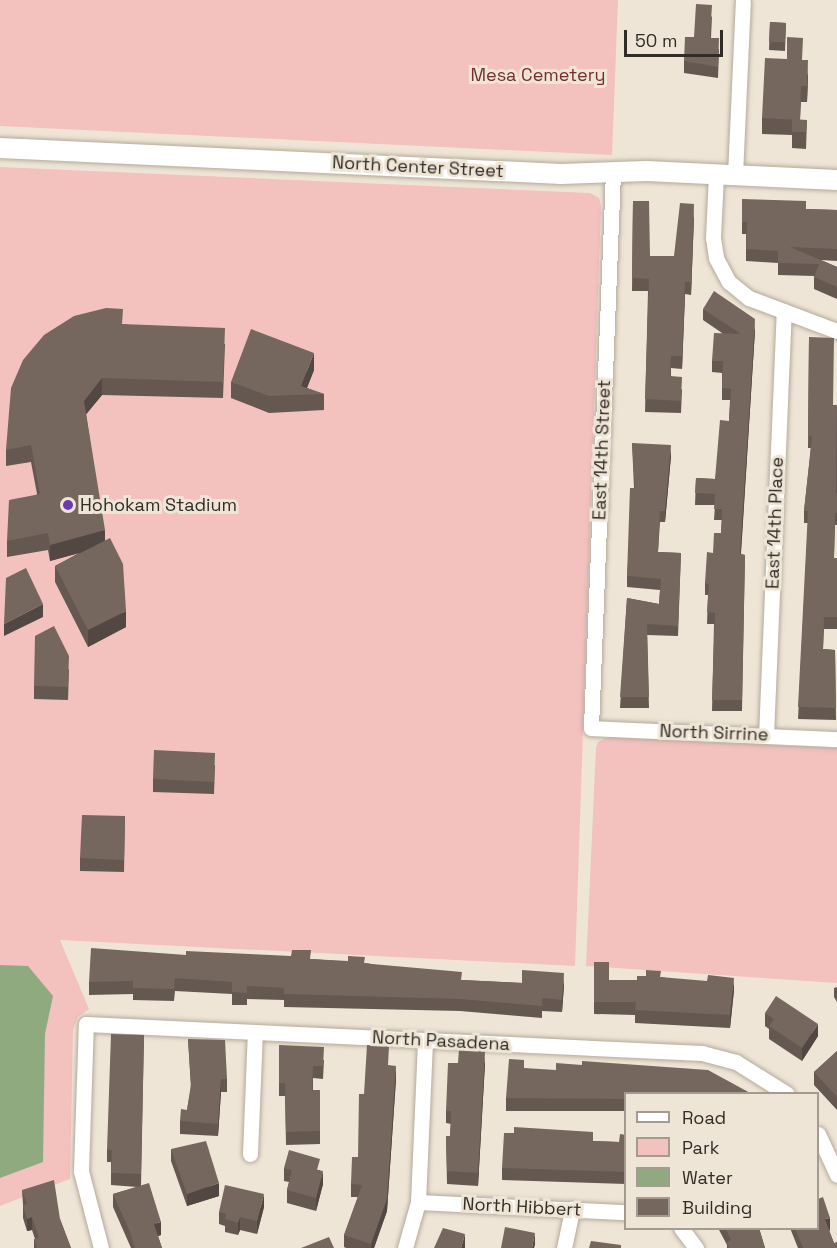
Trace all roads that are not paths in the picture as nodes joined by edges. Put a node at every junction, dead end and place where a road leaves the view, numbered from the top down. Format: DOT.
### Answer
graph roads {
  1 [pos="743,2"];
  2 [pos="0,148"];
  3 [pos="613,172"];
  4 [pos="725,175"];
  5 [pos="837,180"];
  6 [pos="784,311"];
  7 [pos="837,331"];
  8 [pos="591,728"];
  9 [pos="766,736"];
  10 [pos="837,739"];
  11 [pos="255,1032"];
  12 [pos="425,1040"];
  13 [pos="784,1092"];
  14 [pos="819,1135"];
  15 [pos="250,1154"];
  16 [pos="833,1154"];
  17 [pos="837,1175"];
  18 [pos="418,1202"];
  19 [pos="572,1209"];
  20 [pos="624,1212"];
  21 [pos="682,1230"];
  22 [pos="101,1248"];
  23 [pos="405,1248"];
  24 [pos="564,1248"];
  25 [pos="696,1248"];
  1 -- 4 [label="street"];
  2 -- 3 [label="street, North Center Street"];
  3 -- 4 [label="street, North Center Street"];
  3 -- 8 [label="street, East 14th Street"];
  4 -- 5 [label="street, North Center Street"];
  4 -- 6 [label="street"];
  6 -- 7 [label="street"];
  6 -- 9 [label="street, East 14th Place"];
  8 -- 9 [label="street, North Sirrine"];
  9 -- 10 [label="street, North Sirrine"];
  11 -- 12 [label="street, North Pasadena"];
  11 -- 15 [label="street"];
  11 -- 22 [label="street, North Pasadena"];
  12 -- 13 [label="street, North Pasadena"];
  12 -- 18 [label="street"];
  14 -- 16 [label="street"];
  16 -- 17 [label="street"];
  18 -- 19 [label="street, North Hibbert"];
  18 -- 23 [label="street"];
  19 -- 20 [label="street, North Hibbert"];
  19 -- 24 [label="street"];
  21 -- 25 [label="street"];
}
